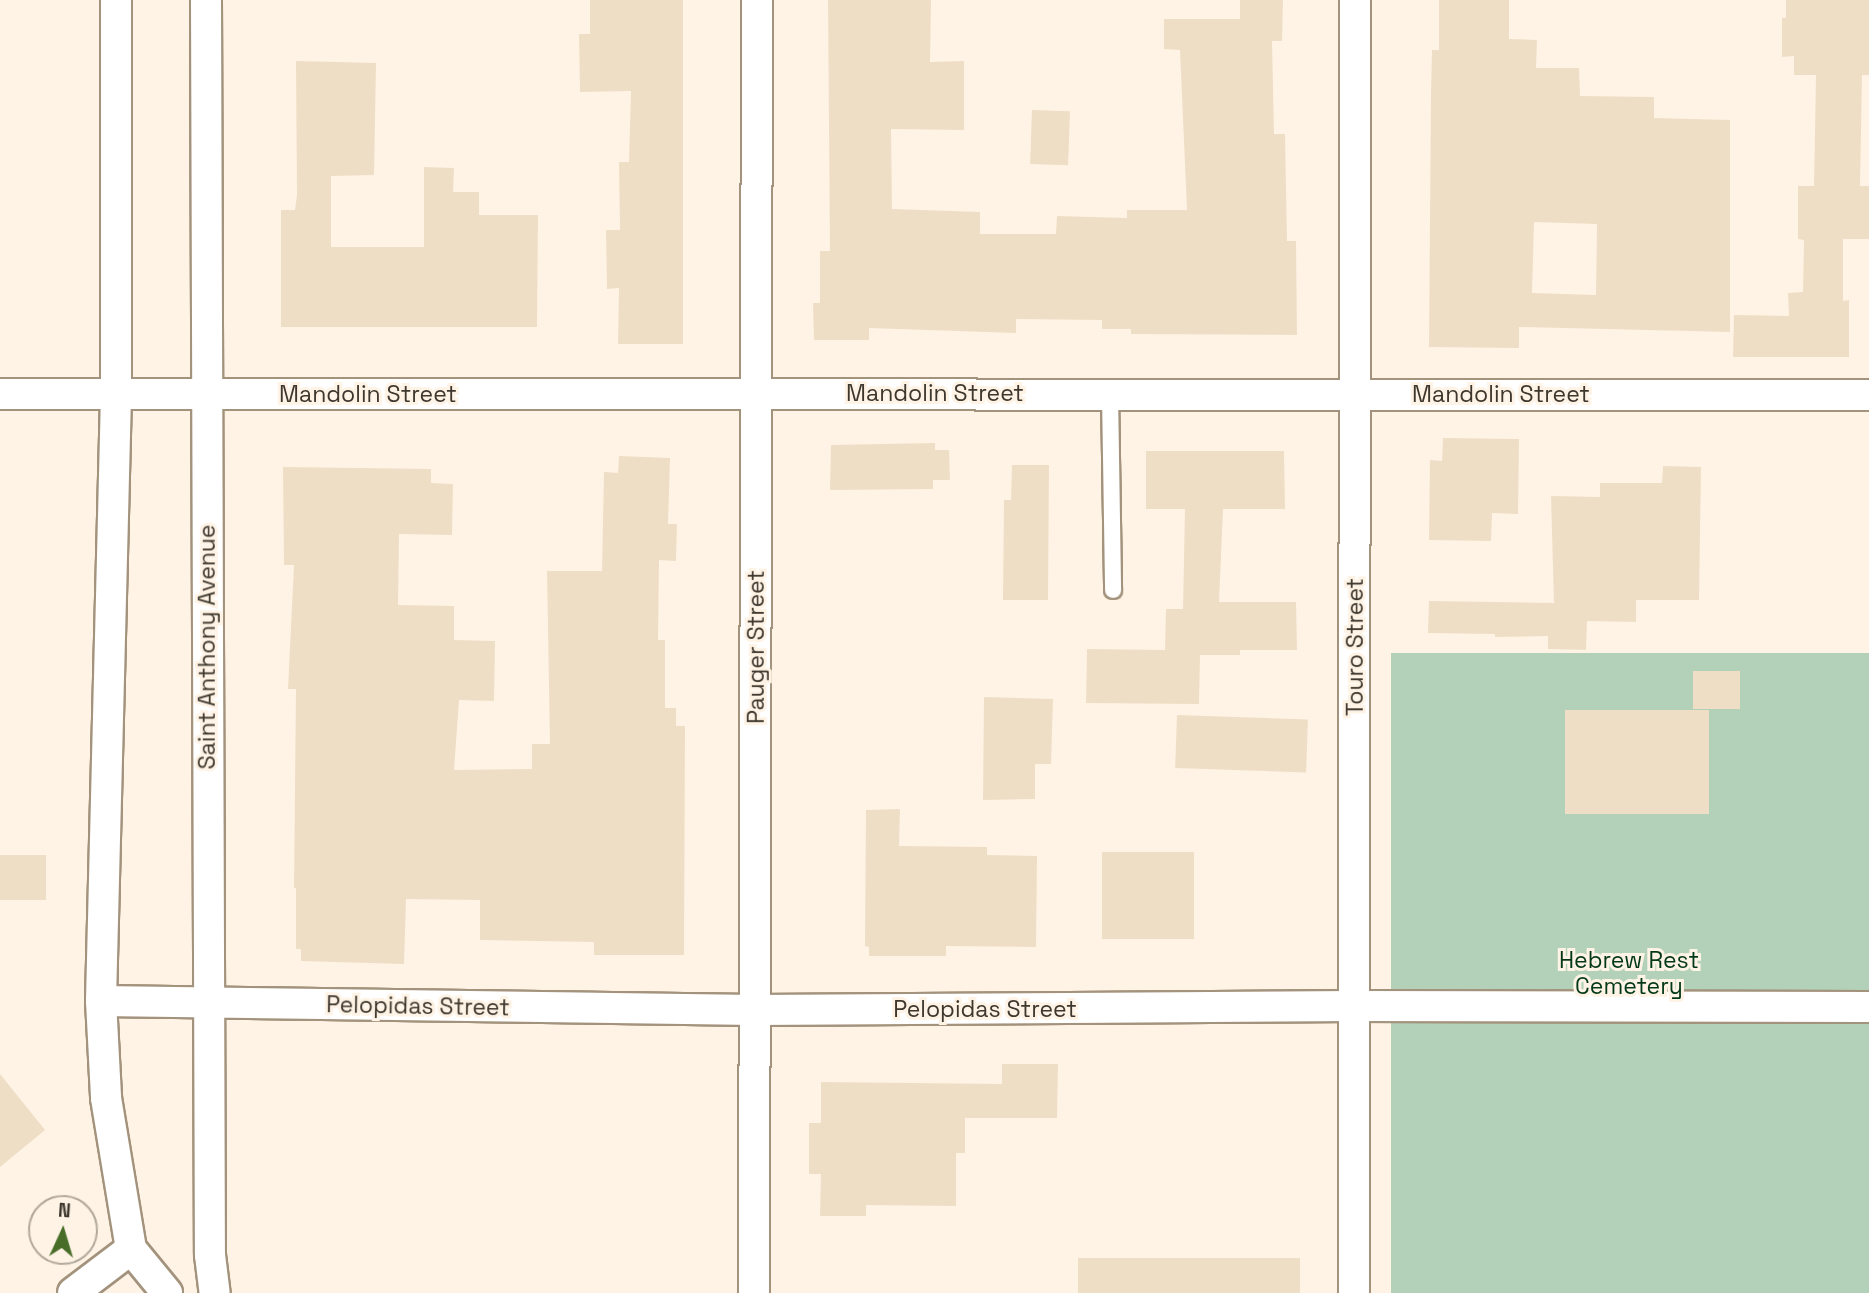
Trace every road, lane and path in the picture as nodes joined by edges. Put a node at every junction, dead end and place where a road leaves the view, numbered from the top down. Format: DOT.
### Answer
graph roads {
  1 [pos="116,0"];
  2 [pos="206,0"];
  3 [pos="757,0"];
  4 [pos="1355,0"];
  5 [pos="757,393"];
  6 [pos="1110,393"];
  7 [pos="1355,393"];
  8 [pos="0,394"];
  9 [pos="205,394"];
  10 [pos="116,395"];
  11 [pos="1869,395"];
  12 [pos="1113,590"];
  13 [pos="102,1001"];
  14 [pos="210,1004"];
  15 [pos="1353,1006"];
  16 [pos="1869,1007"];
  17 [pos="756,1010"];
  18 [pos="131,1249"];
  19 [pos="73,1293"];
  20 [pos="167,1293"];
  21 [pos="215,1293"];
  22 [pos="754,1293"];
  23 [pos="1354,1293"];
  1 -- 10 [label="street"];
  2 -- 9 [label="street, Saint Anthony Avenue"];
  3 -- 5 [label="street, Pauger Street"];
  4 -- 7 [label="street, Touro Street"];
  5 -- 6 [label="street, Mandolin Street"];
  5 -- 9 [label="street, Mandolin Street"];
  5 -- 17 [label="street, Pauger Street"];
  6 -- 7 [label="street, Mandolin Street"];
  6 -- 12 [label="lane"];
  7 -- 11 [label="street, Mandolin Street"];
  7 -- 15 [label="street, Touro Street"];
  8 -- 10 [label="street, Mandolin Street"];
  9 -- 10 [label="street, Mandolin Street"];
  9 -- 14 [label="street, Saint Anthony Avenue"];
  10 -- 13 [label="street"];
  13 -- 14 [label="street, Pelopidas Street"];
  13 -- 18 [label="street"];
  14 -- 17 [label="street, Pelopidas Street"];
  14 -- 21 [label="street, Saint Anthony Avenue"];
  15 -- 16 [label="street, Pelopidas Street"];
  15 -- 17 [label="street, Pelopidas Street"];
  15 -- 23 [label="street, Touro Street"];
  17 -- 22 [label="street, Pauger Street"];
  18 -- 19 [label="street"];
  18 -- 20 [label="street"];
}
